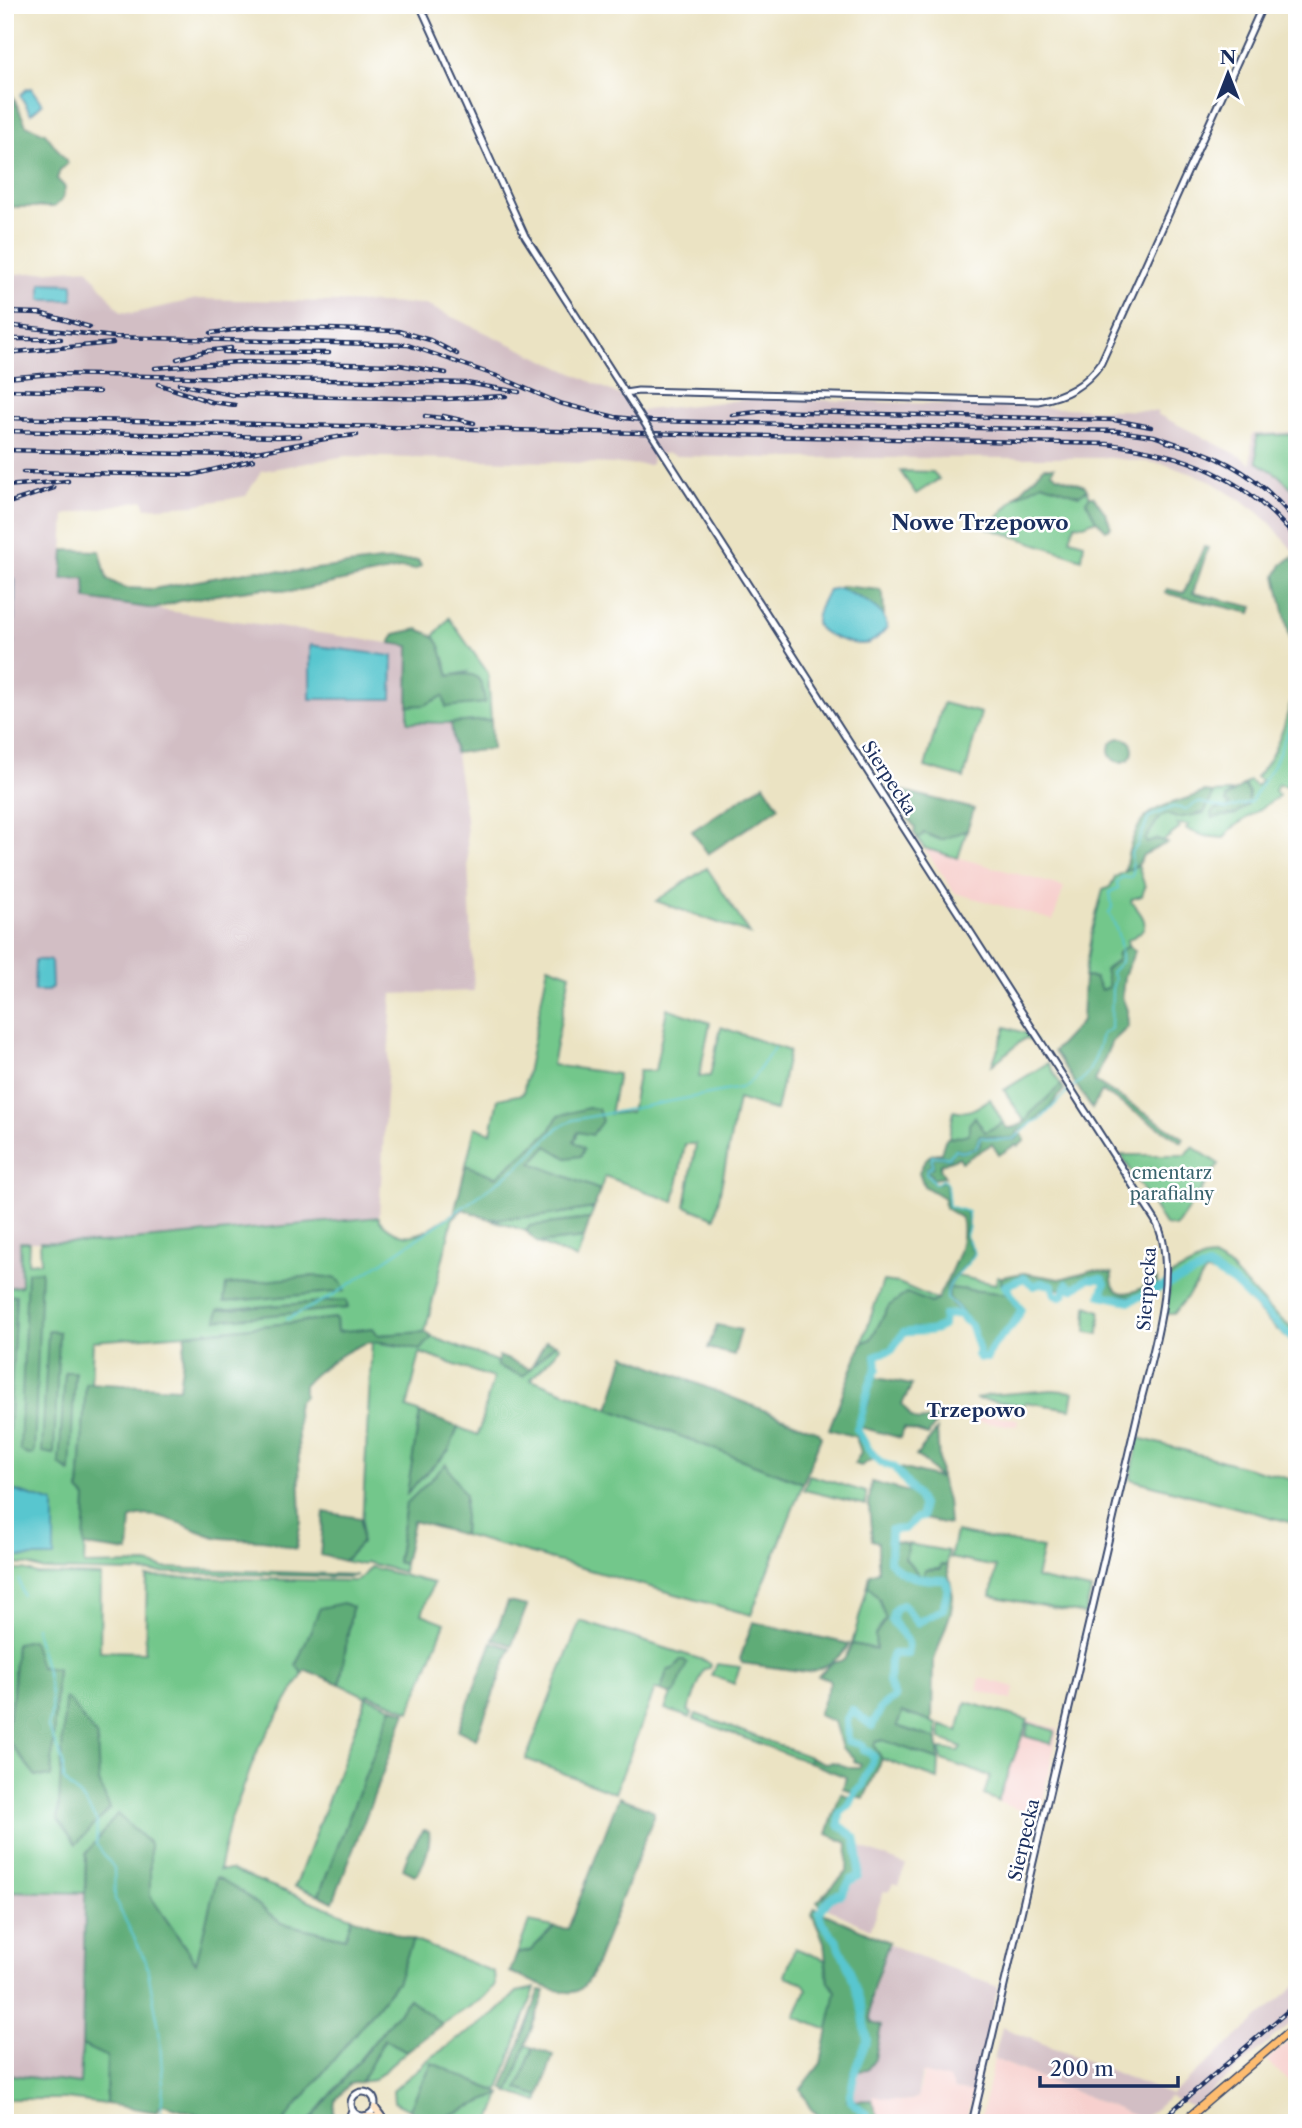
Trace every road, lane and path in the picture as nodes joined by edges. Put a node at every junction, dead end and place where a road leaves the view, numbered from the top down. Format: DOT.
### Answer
graph roads {
  1 [pos="419,5"];
  2 [pos="1263,5"];
  3 [pos="625,393"];
  4 [pos="1297,2025"];
  5 [pos="375,2108"];
  6 [pos="352,2110"];
  7 [pos="364,2116"];
  8 [pos="5,2118"];
  9 [pos="86,2123"];
  10 [pos="347,2123"];
  11 [pos="353,2123"];
  12 [pos="385,2123"];
  13 [pos="972,2123"];
  14 [pos="1182,2123"];
  1 -- 3 [label="street, Sierpecka"];
  2 -- 3 [label="street"];
  3 -- 13 [label="street, Sierpecka, bridge"];
  4 -- 14 [label="main road"];
  5 -- 6 [label="street"];
  5 -- 7 [label="street"];
  5 -- 12 [label="main road"];
  6 -- 7 [label="street"];
  6 -- 10 [label="street"];
  7 -- 11 [label="street"];
  7 -- 12 [label="main road"];
  8 -- 9 [label="main road"];
}
